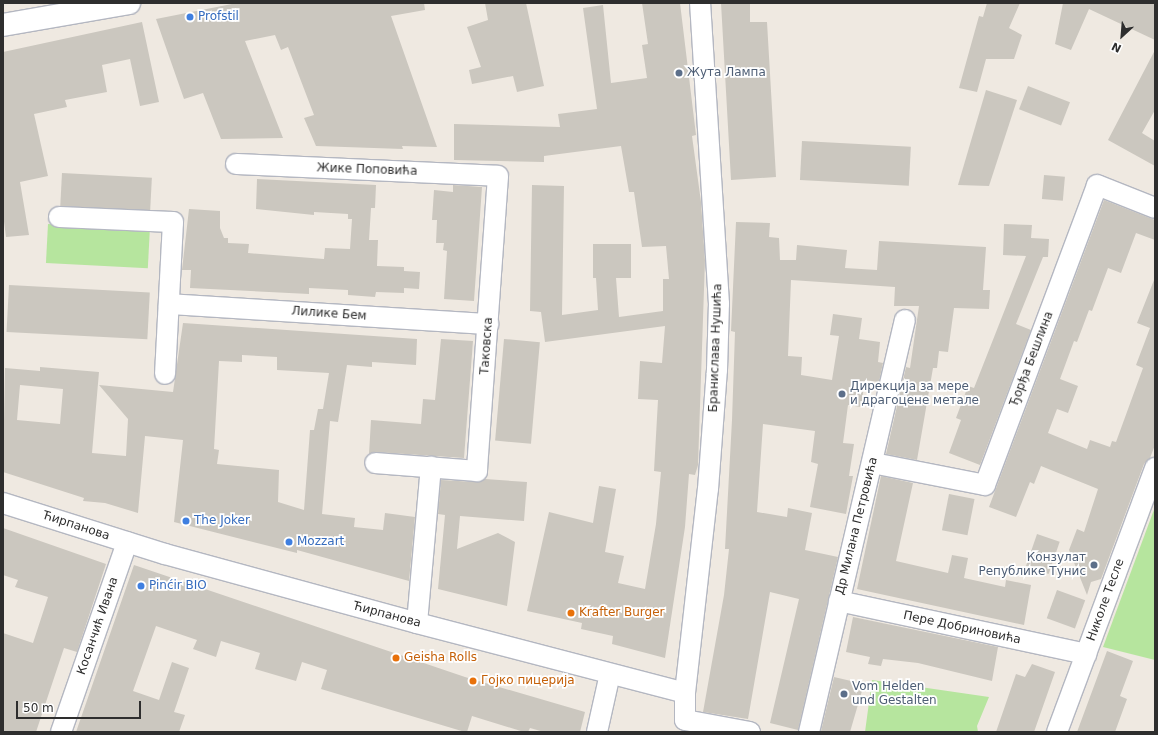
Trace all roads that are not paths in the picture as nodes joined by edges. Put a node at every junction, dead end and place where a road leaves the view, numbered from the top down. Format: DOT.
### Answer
graph roads {
  1 [pos="129,3"];
  2 [pos="700,3"];
  3 [pos="3,25"];
  4 [pos="236,164"];
  5 [pos="498,176"];
  6 [pos="1155,208"];
  7 [pos="59,217"];
  8 [pos="169,304"];
  9 [pos="905,320"];
  10 [pos="488,324"];
  11 [pos="165,374"];
  12 [pos="375,463"];
  13 [pos="873,463"];
  14 [pos="431,467"];
  15 [pos="1155,468"];
  16 [pos="3,503"];
  17 [pos="127,542"];
  18 [pos="838,601"];
  19 [pos="417,624"];
  20 [pos="1086,654"];
  21 [pos="610,674"];
  22 [pos="685,693"];
  23 [pos="61,732"];
  24 [pos="597,732"];
  25 [pos="750,732"];
  26 [pos="808,732"];
  27 [pos="1057,732"];
  1 -- 3 [label="main road"];
  2 -- 22 [label="street, Бранислава Нушића"];
  4 -- 5 [label="street, Жике Поповића"];
  5 -- 10 [label="street, Таковска"];
  6 -- 13 [label="street, Ђорђа Бешлина"];
  7 -- 8 [label="street"];
  8 -- 10 [label="street, Лилике Бем"];
  8 -- 11 [label="street"];
  9 -- 13 [label="street, Др Милана Петровића"];
  10 -- 14 [label="street, Таковска"];
  12 -- 14 [label="street, Таковска"];
  13 -- 18 [label="street, Др Милана Петровића"];
  14 -- 19 [label="street"];
  15 -- 20 [label="street, Николе Тесле"];
  16 -- 17 [label="street, Ћирпанова"];
  17 -- 19 [label="street, Ћирпанова"];
  17 -- 23 [label="street, Косанчић Ивана"];
  18 -- 20 [label="street, Пере Добриновића"];
  18 -- 26 [label="street, Др Милана Петровића"];
  19 -- 21 [label="street, Ћирпанова"];
  20 -- 27 [label="street, Николе Тесле"];
  21 -- 22 [label="street, Ћирпанова"];
  21 -- 24 [label="street"];
  22 -- 25 [label="street"];
}
